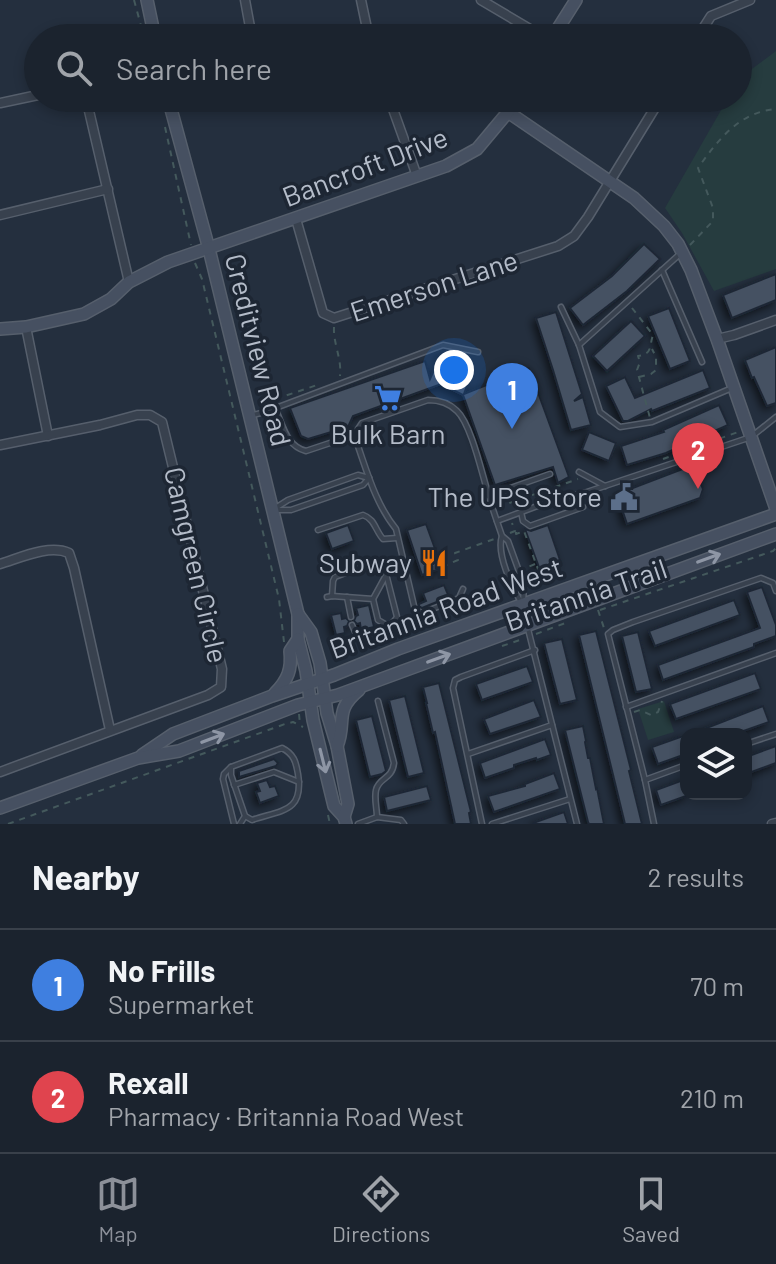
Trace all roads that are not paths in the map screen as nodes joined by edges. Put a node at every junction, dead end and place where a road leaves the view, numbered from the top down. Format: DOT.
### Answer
graph roads {
  1 [pos="147,0"];
  2 [pos="245,0"];
  3 [pos="361,0"];
  4 [pos="481,0"];
  5 [pos="576,0"];
  6 [pos="750,0"];
  7 [pos="152,24"];
  8 [pos="249,24"];
  9 [pos="366,24"];
  10 [pos="521,24"];
  11 [pos="561,24"];
  12 [pos="706,24"];
  13 [pos="24,98"];
  14 [pos="0,103"];
  15 [pos="89,112"];
  16 [pos="172,112"];
  17 [pos="394,112"];
  18 [pos="508,112"];
  19 [pos="652,112"];
  20 [pos="417,176"];
  21 [pos="610,182"];
  22 [pos="108,189"];
  23 [pos="0,215"];
  24 [pos="296,219"];
  25 [pos="209,249"];
  26 [pos="683,251"];
  27 [pos="662,270"];
  28 [pos="129,282"];
  29 [pos="561,307"];
  30 [pos="776,320"];
  31 [pos="26,327"];
  32 [pos="0,329"];
  33 [pos="717,339"];
  34 [pos="579,345"];
  35 [pos="478,352"];
  36 [pos="702,362"];
  37 [pos="734,387"];
  38 [pos="275,408"];
  39 [pos="249,416"];
  40 [pos="776,417"];
  41 [pos="354,435"];
  42 [pos="48,436"];
  43 [pos="751,437"];
  44 [pos="0,445"];
  45 [pos="579,472"];
  46 [pos="550,474"];
  47 [pos="369,478"];
  48 [pos="605,486"];
  49 [pos="488,496"];
  50 [pos="583,507"];
  51 [pos="271,510"];
  52 [pos="776,511"];
  53 [pos="521,512"];
  54 [pos="497,521"];
  55 [pos="318,530"];
  56 [pos="776,534"];
  57 [pos="502,536"];
  58 [pos="397,538"];
  59 [pos="0,564"];
  60 [pos="386,575"];
  61 [pos="463,589"];
  62 [pos="776,591"];
  63 [pos="347,597"];
  64 [pos="373,599"];
  65 [pos="523,605"];
  66 [pos="298,614"];
  67 [pos="351,617"];
  68 [pos="352,625"];
  69 [pos="390,627"];
  70 [pos="528,631"];
  71 [pos="298,639"];
  72 [pos="535,650"];
  73 [pos="776,653"];
  74 [pos="322,679"];
  75 [pos="308,683"];
  76 [pos="366,684"];
  77 [pos="272,696"];
  78 [pos="325,698"];
  79 [pos="378,701"];
  80 [pos="310,702"];
  81 [pos="626,707"];
  82 [pos="552,725"];
  83 [pos="110,730"];
  84 [pos="776,734"];
  85 [pos="752,742"];
  86 [pos="337,746"];
  87 [pos="468,754"];
  88 [pos="138,758"];
  89 [pos="231,767"];
  90 [pos="680,767"];
  91 [pos="0,772"];
  92 [pos="645,780"];
  93 [pos="299,782"];
  94 [pos="234,785"];
  95 [pos="571,799"];
  96 [pos="0,808"];
  97 [pos="245,816"];
  98 [pos="377,817"];
  99 [pos="345,821"];
  100 [pos="251,822"];
  101 [pos="237,824"];
  102 [pos="358,824"];
  103 [pos="404,824"];
  104 [pos="482,824"];
  105 [pos="492,824"];
  106 [pos="577,824"];
  107 [pos="654,824"];
  1 -- 7 [label="main road"];
  2 -- 8 [label="street"];
  3 -- 9 [label="street"];
  4 -- 10 [label="street"];
  5 -- 11 [label="main road"];
  6 -- 12 [label="street"];
  13 -- 14 [label="street"];
  15 -- 22 [label="street"];
  16 -- 25 [label="main road, Creditview Road"];
  17 -- 20 [label="street"];
  18 -- 20 [label="main road, Bancroft Drive"];
  18 -- 21 [label="main road"];
  19 -- 21 [label="street, Emerson Lane"];
  20 -- 24 [label="main road, Bancroft Drive"];
  21 -- 24 [label="street, Emerson Lane"];
  21 -- 26 [label="main road"];
  22 -- 23 [label="street"];
  22 -- 28 [label="street"];
  24 -- 25 [label="main road, Bancroft Drive"];
  25 -- 28 [label="main road, Bancroft Drive"];
  25 -- 39 [label="main road, Creditview Road"];
  26 -- 27 [label="lane"];
  26 -- 33 [label="main road"];
  27 -- 34 [label="lane"];
  27 -- 36 [label="lane"];
  28 -- 31 [label="main road, Bancroft Drive"];
  29 -- 34 [label="lane"];
  30 -- 33 [label="street"];
  31 -- 32 [label="main road, Bancroft Drive"];
  31 -- 42 [label="street"];
  33 -- 37 [label="main road"];
  34 -- 37 [label="lane"];
  35 -- 38 [label="lane"];
  37 -- 43 [label="main road"];
  38 -- 39 [label="lane"];
  38 -- 41 [label="lane"];
  39 -- 51 [label="main road, Creditview Road"];
  40 -- 43 [label="lane"];
  41 -- 47 [label="lane"];
  41 -- 49 [label="lane"];
  42 -- 44 [label="street, Camgreen Circle"];
  42 -- 83 [label="street, Camgreen Circle"];
  43 -- 48 [label="lane"];
  43 -- 52 [label="main road"];
  45 -- 48 [label="lane"];
  46 -- 49 [label="lane"];
  47 -- 51 [label="lane"];
  47 -- 51 [label="lane"];
  47 -- 58 [label="lane"];
  48 -- 53 [label="lane"];
  49 -- 54 [label="lane"];
  50 -- 53 [label="lane"];
  51 -- 66 [label="main road, Creditview Road"];
  52 -- 65 [label="main road, Britannia Road West"];
  53 -- 54 [label="lane"];
  54 -- 57 [label="lane"];
  55 -- 58 [label="lane"];
  70 -- 56 [label="main road, Britannia Road West, one-way"];
  57 -- 65 [label="lane"];
  57 -- 65 [label="lane"];
  58 -- 61 [label="lane"];
  59 -- 83 [label="street"];
  60 -- 63 [label="lane"];
  60 -- 64 [label="lane"];
  60 -- 69 [label="lane"];
  62 -- 81 [label="lane"];
  63 -- 64 [label="lane"];
  63 -- 67 [label="lane"];
  64 -- 69 [label="lane"];
  65 -- 74 [label="main road, Britannia Road West"];
  66 -- 71 [label="main road, Creditview Road"];
  66 -- 74 [label="main road, Creditview Road"];
  68 -- 69 [label="lane"];
  70 -- 72 [label="lane"];
  76 -- 70 [label="main road, Britannia Road West, one-way"];
  71 -- 75 [label="main road, Creditview Road"];
  71 -- 77 [label="main road"];
  72 -- 82 [label="lane"];
  72 -- 87 [label="lane"];
  73 -- 81 [label="lane"];
  74 -- 75 [label="main road, Britannia Road West"];
  74 -- 78 [label="main road, Creditview Road"];
  75 -- 77 [label="main road, Britannia Road West"];
  75 -- 80 [label="main road, Creditview Road"];
  76 -- 78 [label="main road, Britannia Road West"];
  76 -- 86 [label="main road"];
  77 -- 88 [label="main road, Britannia Road West"];
  78 -- 80 [label="main road, Britannia Road West"];
  78 -- 86 [label="main road, Creditview Road"];
  79 -- 98 [label="lane"];
  88 -- 80 [label="main road, Britannia Road West, one-way"];
  80 -- 99 [label="main road, Creditview Road, one-way"];
  81 -- 92 [label="lane"];
  82 -- 87 [label="lane"];
  82 -- 95 [label="lane"];
  83 -- 91 [label="street, Camgreen Circle"];
  84 -- 85 [label="lane"];
  86 -- 99 [label="main road, Creditview Road"];
  87 -- 104 [label="lane"];
  88 -- 96 [label="main road, Britannia Road West"];
  89 -- 93 [label="lane"];
  89 -- 94 [label="lane"];
  89 -- 101 [label="lane"];
  90 -- 92 [label="lane"];
  92 -- 107 [label="lane"];
  93 -- 94 [label="lane"];
  93 -- 100 [label="lane"];
  94 -- 97 [label="lane"];
  95 -- 105 [label="lane"];
  95 -- 106 [label="lane"];
  97 -- 100 [label="lane"];
  97 -- 101 [label="lane"];
  98 -- 102 [label="lane"];
  98 -- 103 [label="lane"];
}
